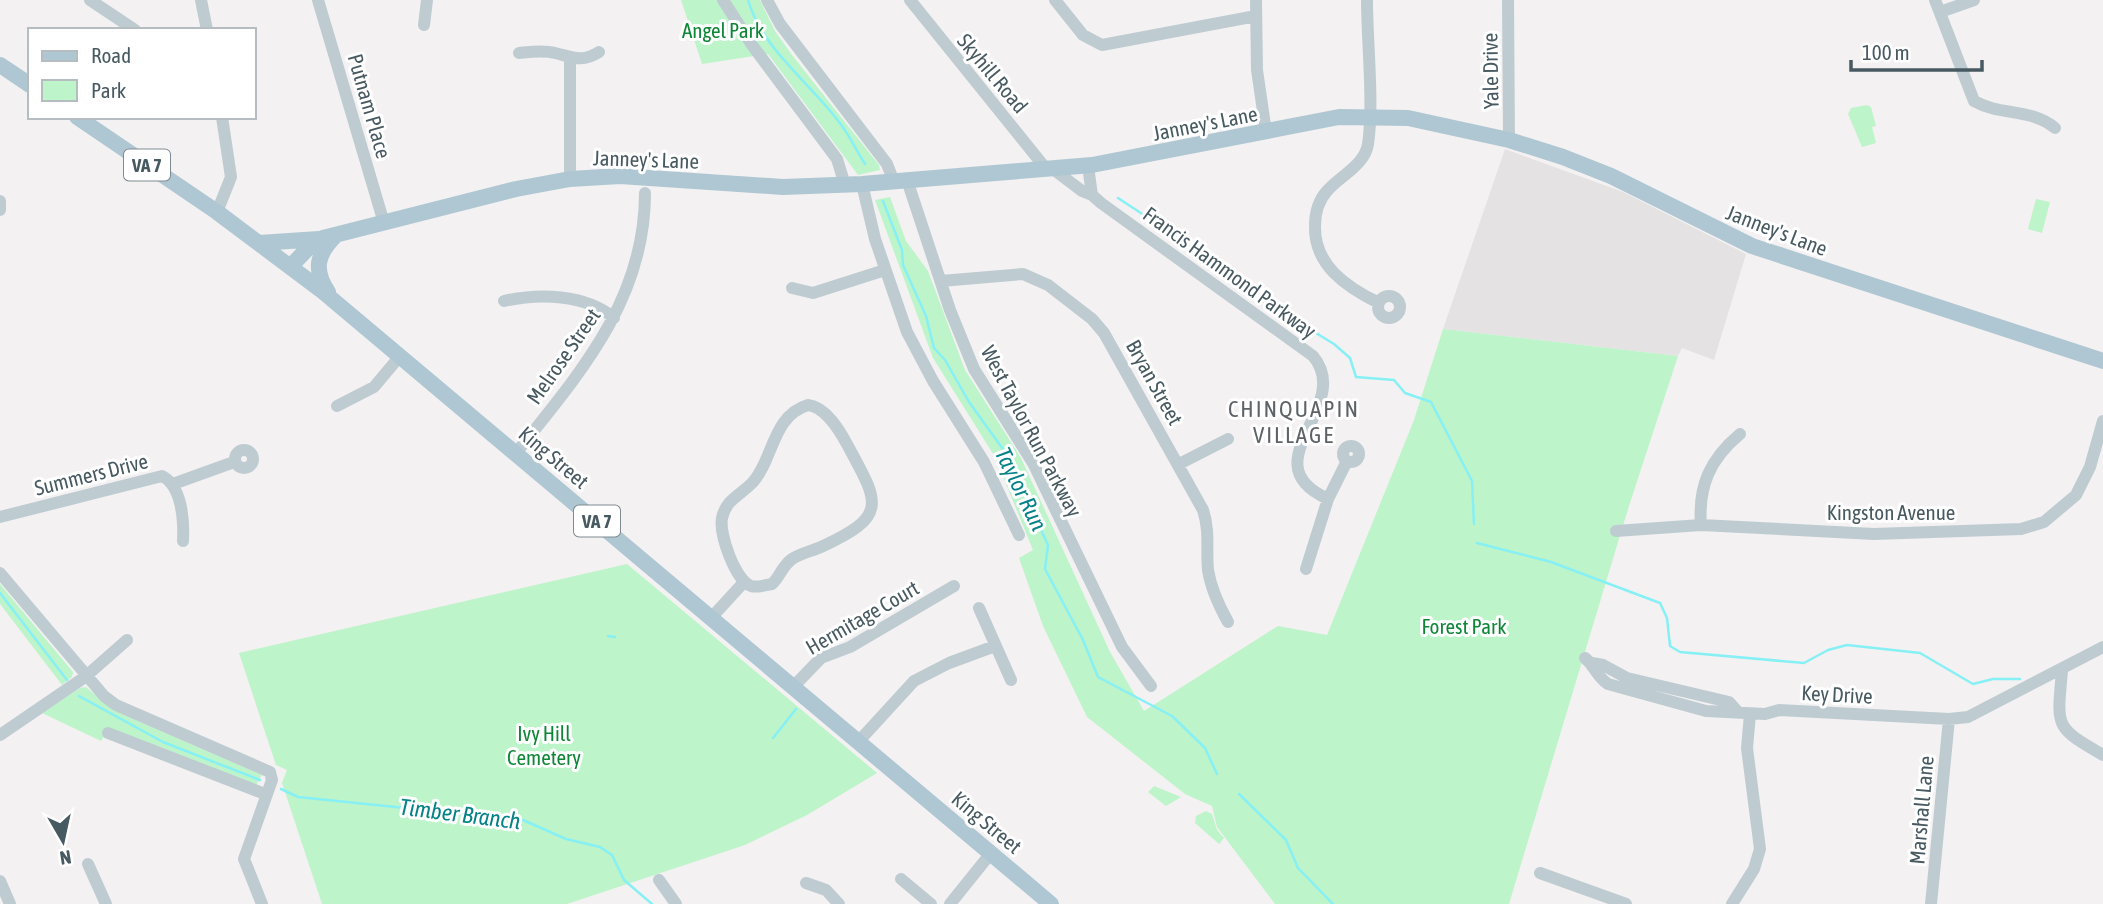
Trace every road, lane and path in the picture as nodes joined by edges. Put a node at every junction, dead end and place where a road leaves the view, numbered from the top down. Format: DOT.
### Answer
graph roads {
  1 [pos="90,0"];
  2 [pos="201,0"];
  3 [pos="318,0"];
  4 [pos="427,0"];
  5 [pos="723,0"];
  6 [pos="768,0"];
  7 [pos="910,0"];
  8 [pos="1055,0"];
  9 [pos="1256,0"];
  10 [pos="1367,0"];
  11 [pos="1508,0"];
  12 [pos="1974,0"];
  13 [pos="1938,6"];
  14 [pos="1256,16"];
  15 [pos="424,25"];
  16 [pos="132,28"];
  17 [pos="206,28"];
  18 [pos="599,52"];
  19 [pos="519,53"];
  20 [pos="570,59"];
  21 [pos="0,65"];
  22 [pos="28,84"];
  23 [pos="1369,116"];
  24 [pos="80,119"];
  25 [pos="222,119"];
  26 [pos="2055,128"];
  27 [pos="1266,132"];
  28 [pos="1509,140"];
  29 [pos="1088,166"];
  30 [pos="1050,169"];
  31 [pos="570,179"];
  32 [pos="900,181"];
  33 [pos="862,184"];
  34 [pos="845,185"];
  35 [pos="645,193"];
  36 [pos="1092,195"];
  37 [pos="0,202"];
  38 [pos="0,210"];
  39 [pos="217,212"];
  40 [pos="384,223"];
  41 [pos="330,236"];
  42 [pos="259,243"];
  43 [pos="291,266"];
  44 [pos="885,270"];
  45 [pos="941,281"];
  46 [pos="792,288"];
  47 [pos="335,301"];
  48 [pos="505,301"];
  49 [pos="1378,303"];
  50 [pos="614,318"];
  51 [pos="400,356"];
  52 [pos="2103,361"];
  53 [pos="337,406"];
  54 [pos="2103,421"];
  55 [pos="1740,434"];
  56 [pos="1227,439"];
  57 [pos="516,453"];
  58 [pos="1347,461"];
  59 [pos="234,462"];
  60 [pos="1178,464"];
  61 [pos="173,484"];
  62 [pos="1328,499"];
  63 [pos="0,517"];
  64 [pos="1701,525"];
  65 [pos="1616,531"];
  66 [pos="1019,535"];
  67 [pos="183,541"];
  68 [pos="1306,569"];
  69 [pos="1,576"];
  70 [pos="744,582"];
  71 [pos="954,586"];
  72 [pos="978,608"];
  73 [pos="712,617"];
  74 [pos="1228,622"];
  75 [pos="127,640"];
  76 [pos="995,646"];
  77 [pos="2103,647"];
  78 [pos="1588,661"];
  79 [pos="2062,671"];
  80 [pos="85,677"];
  81 [pos="1012,680"];
  82 [pos="794,686"];
  83 [pos="1152,686"];
  84 [pos="1744,712"];
  85 [pos="1949,719"];
  86 [pos="108,733"];
  87 [pos="0,735"];
  88 [pos="859,741"];
  89 [pos="2103,755"];
  90 [pos="265,794"];
  91 [pos="991,853"];
  92 [pos="88,864"];
  93 [pos="1540,873"];
  94 [pos="901,879"];
  95 [pos="659,880"];
  96 [pos="0,881"];
  97 [pos="806,883"];
  98 [pos="10,904"];
  99 [pos="106,904"];
  100 [pos="262,904"];
  101 [pos="676,904"];
  102 [pos="839,904"];
  103 [pos="931,904"];
  104 [pos="950,904"];
  105 [pos="1051,904"];
  106 [pos="1626,904"];
  107 [pos="1732,904"];
  108 [pos="1931,904"];
  1 -- 16 [label="street"];
  2 -- 17 [label="street"];
  3 -- 40 [label="street, Putnam Place"];
  4 -- 15 [label="street"];
  5 -- 34 [label="street"];
  6 -- 32 [label="street, West Taylor Run Parkway"];
  7 -- 30 [label="street, Skyhill Road"];
  8 -- 14 [label="street"];
  9 -- 14 [label="street"];
  10 -- 23 [label="street"];
  11 -- 28 [label="street, Yale Drive"];
  12 -- 13 [label="street"];
  13 -- 26 [label="street"];
  14 -- 27 [label="street"];
  18 -- 20 [label="street"];
  19 -- 20 [label="street"];
  20 -- 31 [label="street"];
  21 -- 22 [label="main road"];
  23 -- 27 [label="main road, Janney's Lane"];
  23 -- 28 [label="main road, Janney's Lane"];
  23 -- 49 [label="street"];
  24 -- 39 [label="main road, King Street / VA 7"];
  25 -- 39 [label="street"];
  27 -- 29 [label="main road, Janney's Lane"];
  28 -- 52 [label="main road, Janney's Lane"];
  29 -- 30 [label="main road, Janney's Lane"];
  29 -- 36 [label="street"];
  30 -- 32 [label="main road, Janney's Lane"];
  30 -- 36 [label="street, Francis Hammond Parkway"];
  31 -- 34 [label="main road, Janney's Lane"];
  31 -- 40 [label="main road, Janney's Lane"];
  32 -- 33 [label="main road, Janney's Lane"];
  32 -- 45 [label="street, West Taylor Run Parkway"];
  33 -- 34 [label="main road, Janney's Lane"];
  33 -- 44 [label="street"];
  35 -- 50 [label="street, Melrose Street"];
  36 -- 62 [label="street, Francis Hammond Parkway"];
  37 -- 38 [label="street"];
  39 -- 42 [label="main road, King Street / VA 7"];
  40 -- 41 [label="main road, Janney's Lane"];
  41 -- 42 [label="main road"];
  41 -- 43 [label="main road, Janney's Lane"];
  41 -- 47 [label="main road"];
  42 -- 43 [label="main road, King Street / VA 7"];
  43 -- 47 [label="main road, King Street / VA 7"];
  44 -- 46 [label="street"];
  44 -- 66 [label="street"];
  45 -- 60 [label="street, Bryan Street"];
  45 -- 83 [label="street, West Taylor Run Parkway"];
  47 -- 51 [label="main road, King Street / VA 7"];
  48 -- 50 [label="street"];
  50 -- 57 [label="street, Melrose Street"];
  51 -- 53 [label="street"];
  51 -- 57 [label="main road, King Street / VA 7"];
  54 -- 64 [label="street, Kingston Avenue"];
  55 -- 64 [label="street"];
  56 -- 60 [label="street"];
  57 -- 73 [label="main road, King Street / VA 7"];
  58 -- 62 [label="street"];
  59 -- 61 [label="street"];
  60 -- 74 [label="street, Bryan Street"];
  61 -- 63 [label="street, Summers Drive"];
  61 -- 67 [label="street, Summers Drive"];
  62 -- 68 [label="street"];
  64 -- 65 [label="street, Kingston Avenue"];
  69 -- 80 [label="street"];
  70 -- 70 [label="street"];
  70 -- 73 [label="street"];
  71 -- 82 [label="street, Hermitage Court"];
  72 -- 76 [label="street"];
  73 -- 82 [label="main road, King Street / VA 7"];
  75 -- 80 [label="street"];
  76 -- 81 [label="street"];
  76 -- 88 [label="street"];
  77 -- 79 [label="street, Key Drive"];
  78 -- 84 [label="street"];
  79 -- 85 [label="street, Key Drive"];
  79 -- 89 [label="street"];
  80 -- 87 [label="street"];
  80 -- 90 [label="street"];
  82 -- 88 [label="main road, King Street / VA 7"];
  84 -- 85 [label="street, Key Drive"];
  84 -- 107 [label="street"];
  85 -- 108 [label="street, Marshall Lane"];
  86 -- 90 [label="street"];
  88 -- 91 [label="main road, King Street / VA 7"];
  90 -- 100 [label="street"];
  91 -- 104 [label="street"];
  91 -- 105 [label="main road, King Street / VA 7"];
  92 -- 99 [label="street"];
  93 -- 106 [label="street"];
  94 -- 103 [label="street"];
  95 -- 101 [label="street"];
  96 -- 98 [label="street"];
  97 -- 102 [label="street"];
}
